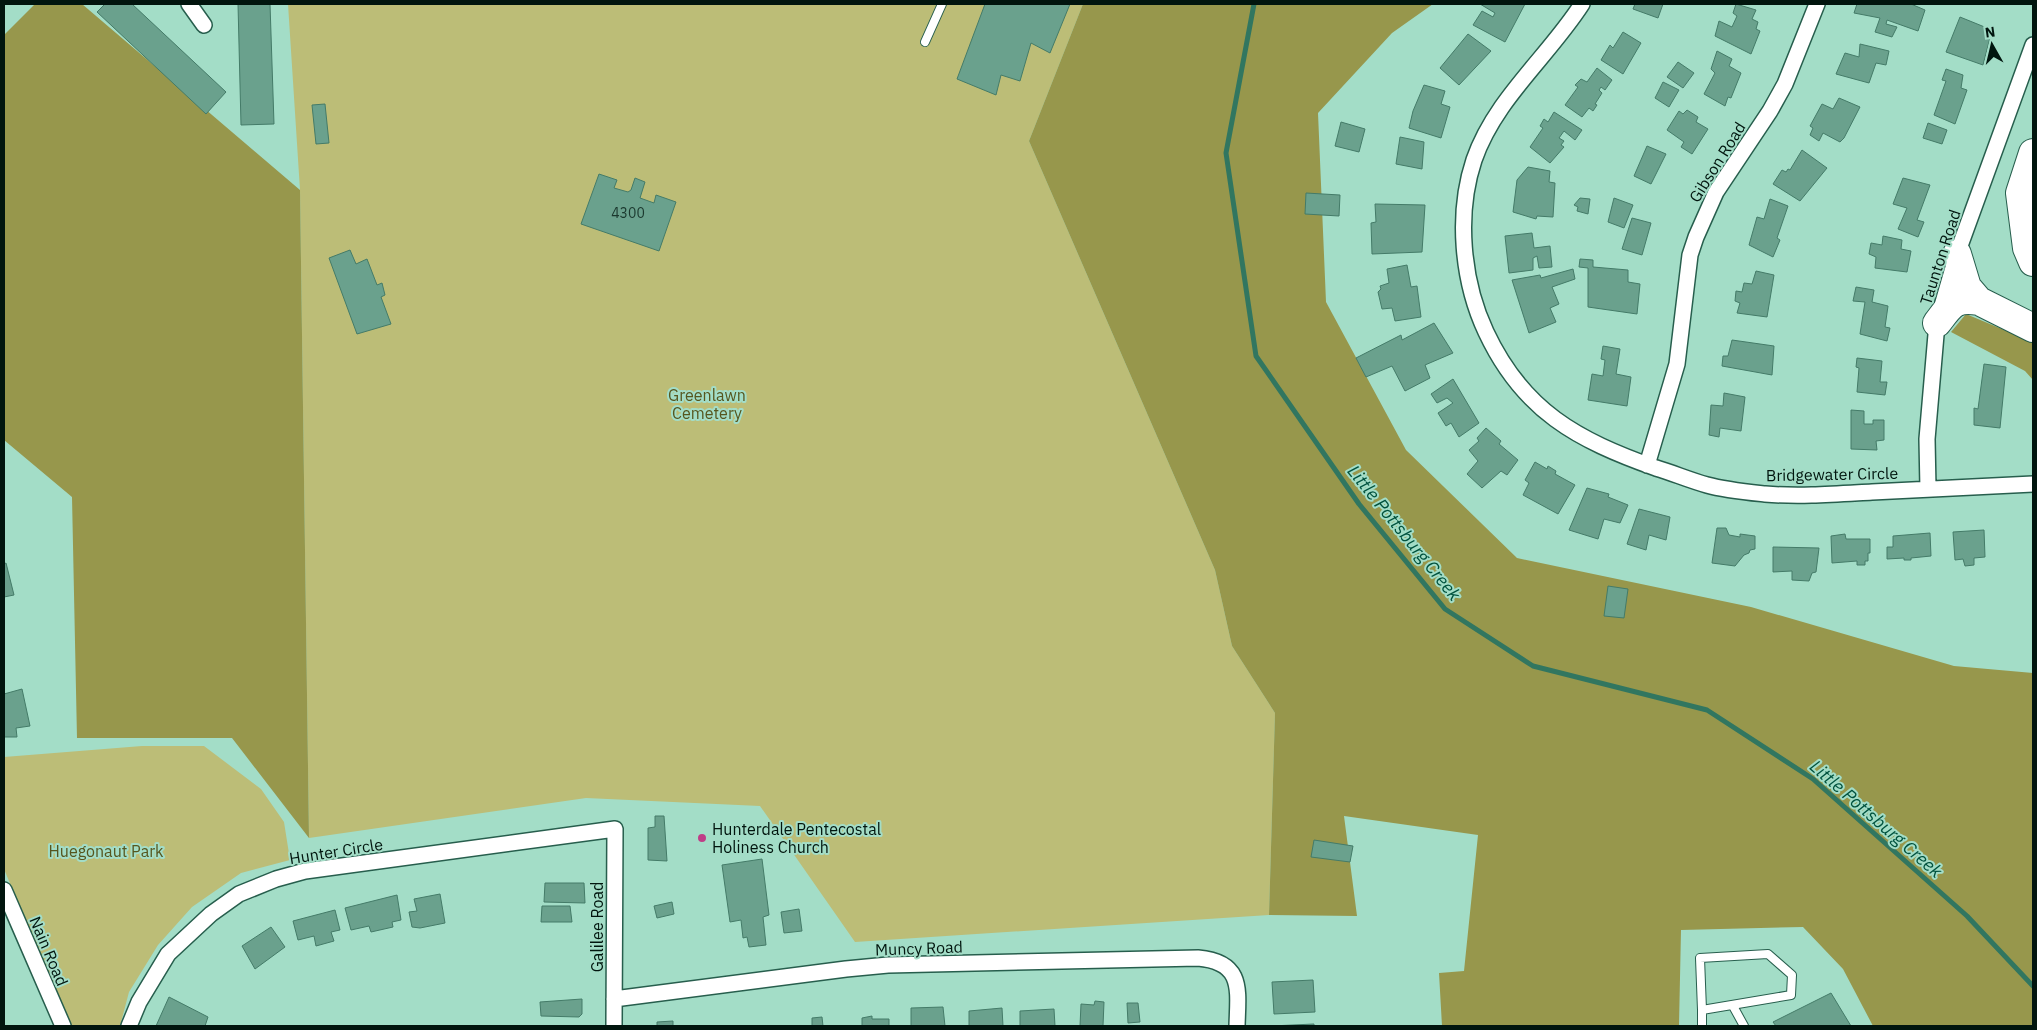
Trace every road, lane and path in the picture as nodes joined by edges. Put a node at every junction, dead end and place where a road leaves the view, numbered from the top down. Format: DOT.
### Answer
graph roads {
  1 [pos="189,4"];
  2 [pos="942,4"];
  3 [pos="1582,4"];
  4 [pos="1817,4"];
  5 [pos="204,25"];
  6 [pos="925,42"];
  7 [pos="2033,45"];
  8 [pos="2033,153"];
  9 [pos="1957,254"];
  10 [pos="2033,262"];
  11 [pos="1979,301"];
  12 [pos="1937,323"];
  13 [pos="2033,328"];
  14 [pos="1647,465"];
  15 [pos="2033,484"];
  16 [pos="1928,489"];
  17 [pos="615,829"];
  18 [pos="4,890"];
  19 [pos="614,999"];
  20 [pos="1733,1006"];
  21 [pos="1702,1010"];
  22 [pos="63,1026"];
  23 [pos="129,1026"];
  24 [pos="614,1026"];
  25 [pos="1237,1026"];
  26 [pos="1702,1026"];
  27 [pos="1744,1026"];
  1 -- 5 [label="street"];
  2 -- 6 [label="lane"];
  3 -- 14 [label="street, Bridgewater Circle"];
  4 -- 14 [label="street, Gibson Road"];
  7 -- 9 [label="street, Taunton Road"];
  8 -- 10 [label="highway"];
  9 -- 11 [label="highway"];
  9 -- 12 [label="street, Taunton Road"];
  11 -- 12 [label="highway"];
  11 -- 13 [label="highway"];
  12 -- 16 [label="street, Taunton Road"];
  14 -- 16 [label="street, Bridgewater Circle"];
  15 -- 16 [label="street, Bridgewater Circle"];
  17 -- 19 [label="street, Galilee Road"];
  17 -- 23 [label="street, Hunter Circle"];
  18 -- 22 [label="street, Nain Road"];
  19 -- 24 [label="street, Galilee Road"];
  19 -- 25 [label="street, Muncy Road"];
  20 -- 21 [label="lane"];
  20 -- 21 [label="lane"];
  20 -- 27 [label="lane"];
  21 -- 26 [label="lane"];
}
